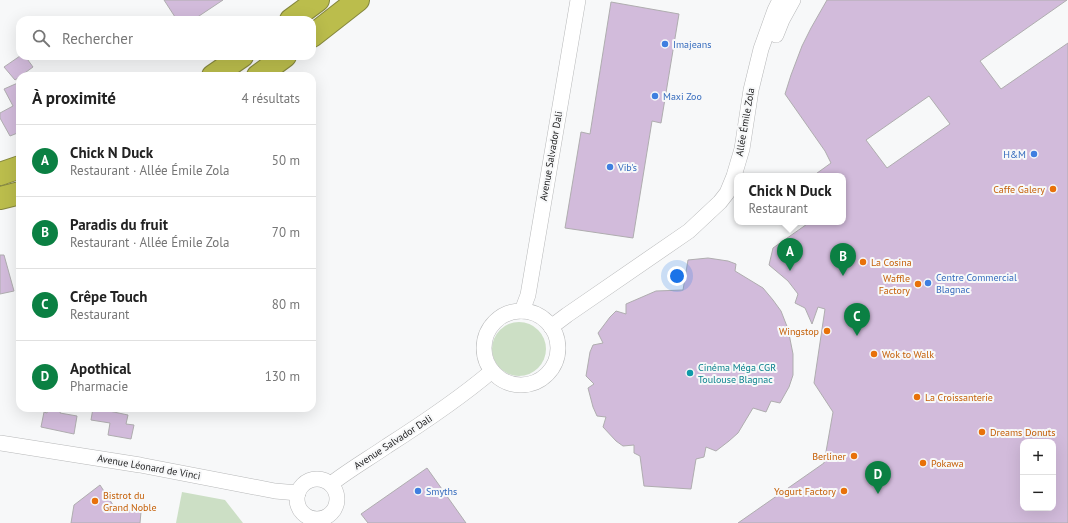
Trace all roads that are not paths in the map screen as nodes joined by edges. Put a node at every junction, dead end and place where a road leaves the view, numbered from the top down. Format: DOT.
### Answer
graph roads {
  1 [pos="318,0"];
  2 [pos="358,0"];
  3 [pos="578,0"];
  4 [pos="780,0"];
  5 [pos="792,0"];
  6 [pos="296,16"];
  7 [pos="316,33"];
  8 [pos="236,60"];
  9 [pos="280,60"];
  10 [pos="218,72"];
  11 [pos="263,72"];
  12 [pos="16,168"];
  13 [pos="735,173"];
  14 [pos="745,173"];
  15 [pos="0,174"];
  16 [pos="734,176"];
  17 [pos="16,194"];
  18 [pos="0,198"];
  19 [pos="734,198"];
  20 [pos="689,231"];
  21 [pos="522,311"];
  22 [pos="551,327"];
  23 [pos="492,371"];
  24 [pos="0,443"];
  25 [pos="332,484"];
  26 [pos="298,493"];
  27 [pos="327,521"];
  1 -- 6 [label="highway"];
  2 -- 7 [label="highway"];
  3 -- 21 [label="street, Avenue Salvador Dali"];
  4 -- 13 [label="street, Allée Émile Zola"];
  5 -- 14 [label="street, Allée Émile Zola"];
  8 -- 10 [label="highway"];
  9 -- 11 [label="highway"];
  12 -- 15 [label="highway"];
  16 -- 20 [label="street, Allée Émile Zola"];
  17 -- 18 [label="highway"];
  19 -- 20 [label="street, Allée Émile Zola"];
  20 -- 22 [label="street, Allée Émile Zola"];
  21 -- 22 [label="street"];
  21 -- 23 [label="street"];
  22 -- 23 [label="street"];
  23 -- 25 [label="street, Avenue Salvador Dali"];
  24 -- 26 [label="street, Avenue Léonard de Vinci"];
  25 -- 26 [label="street"];
  25 -- 27 [label="street"];
  26 -- 27 [label="street"];
}
